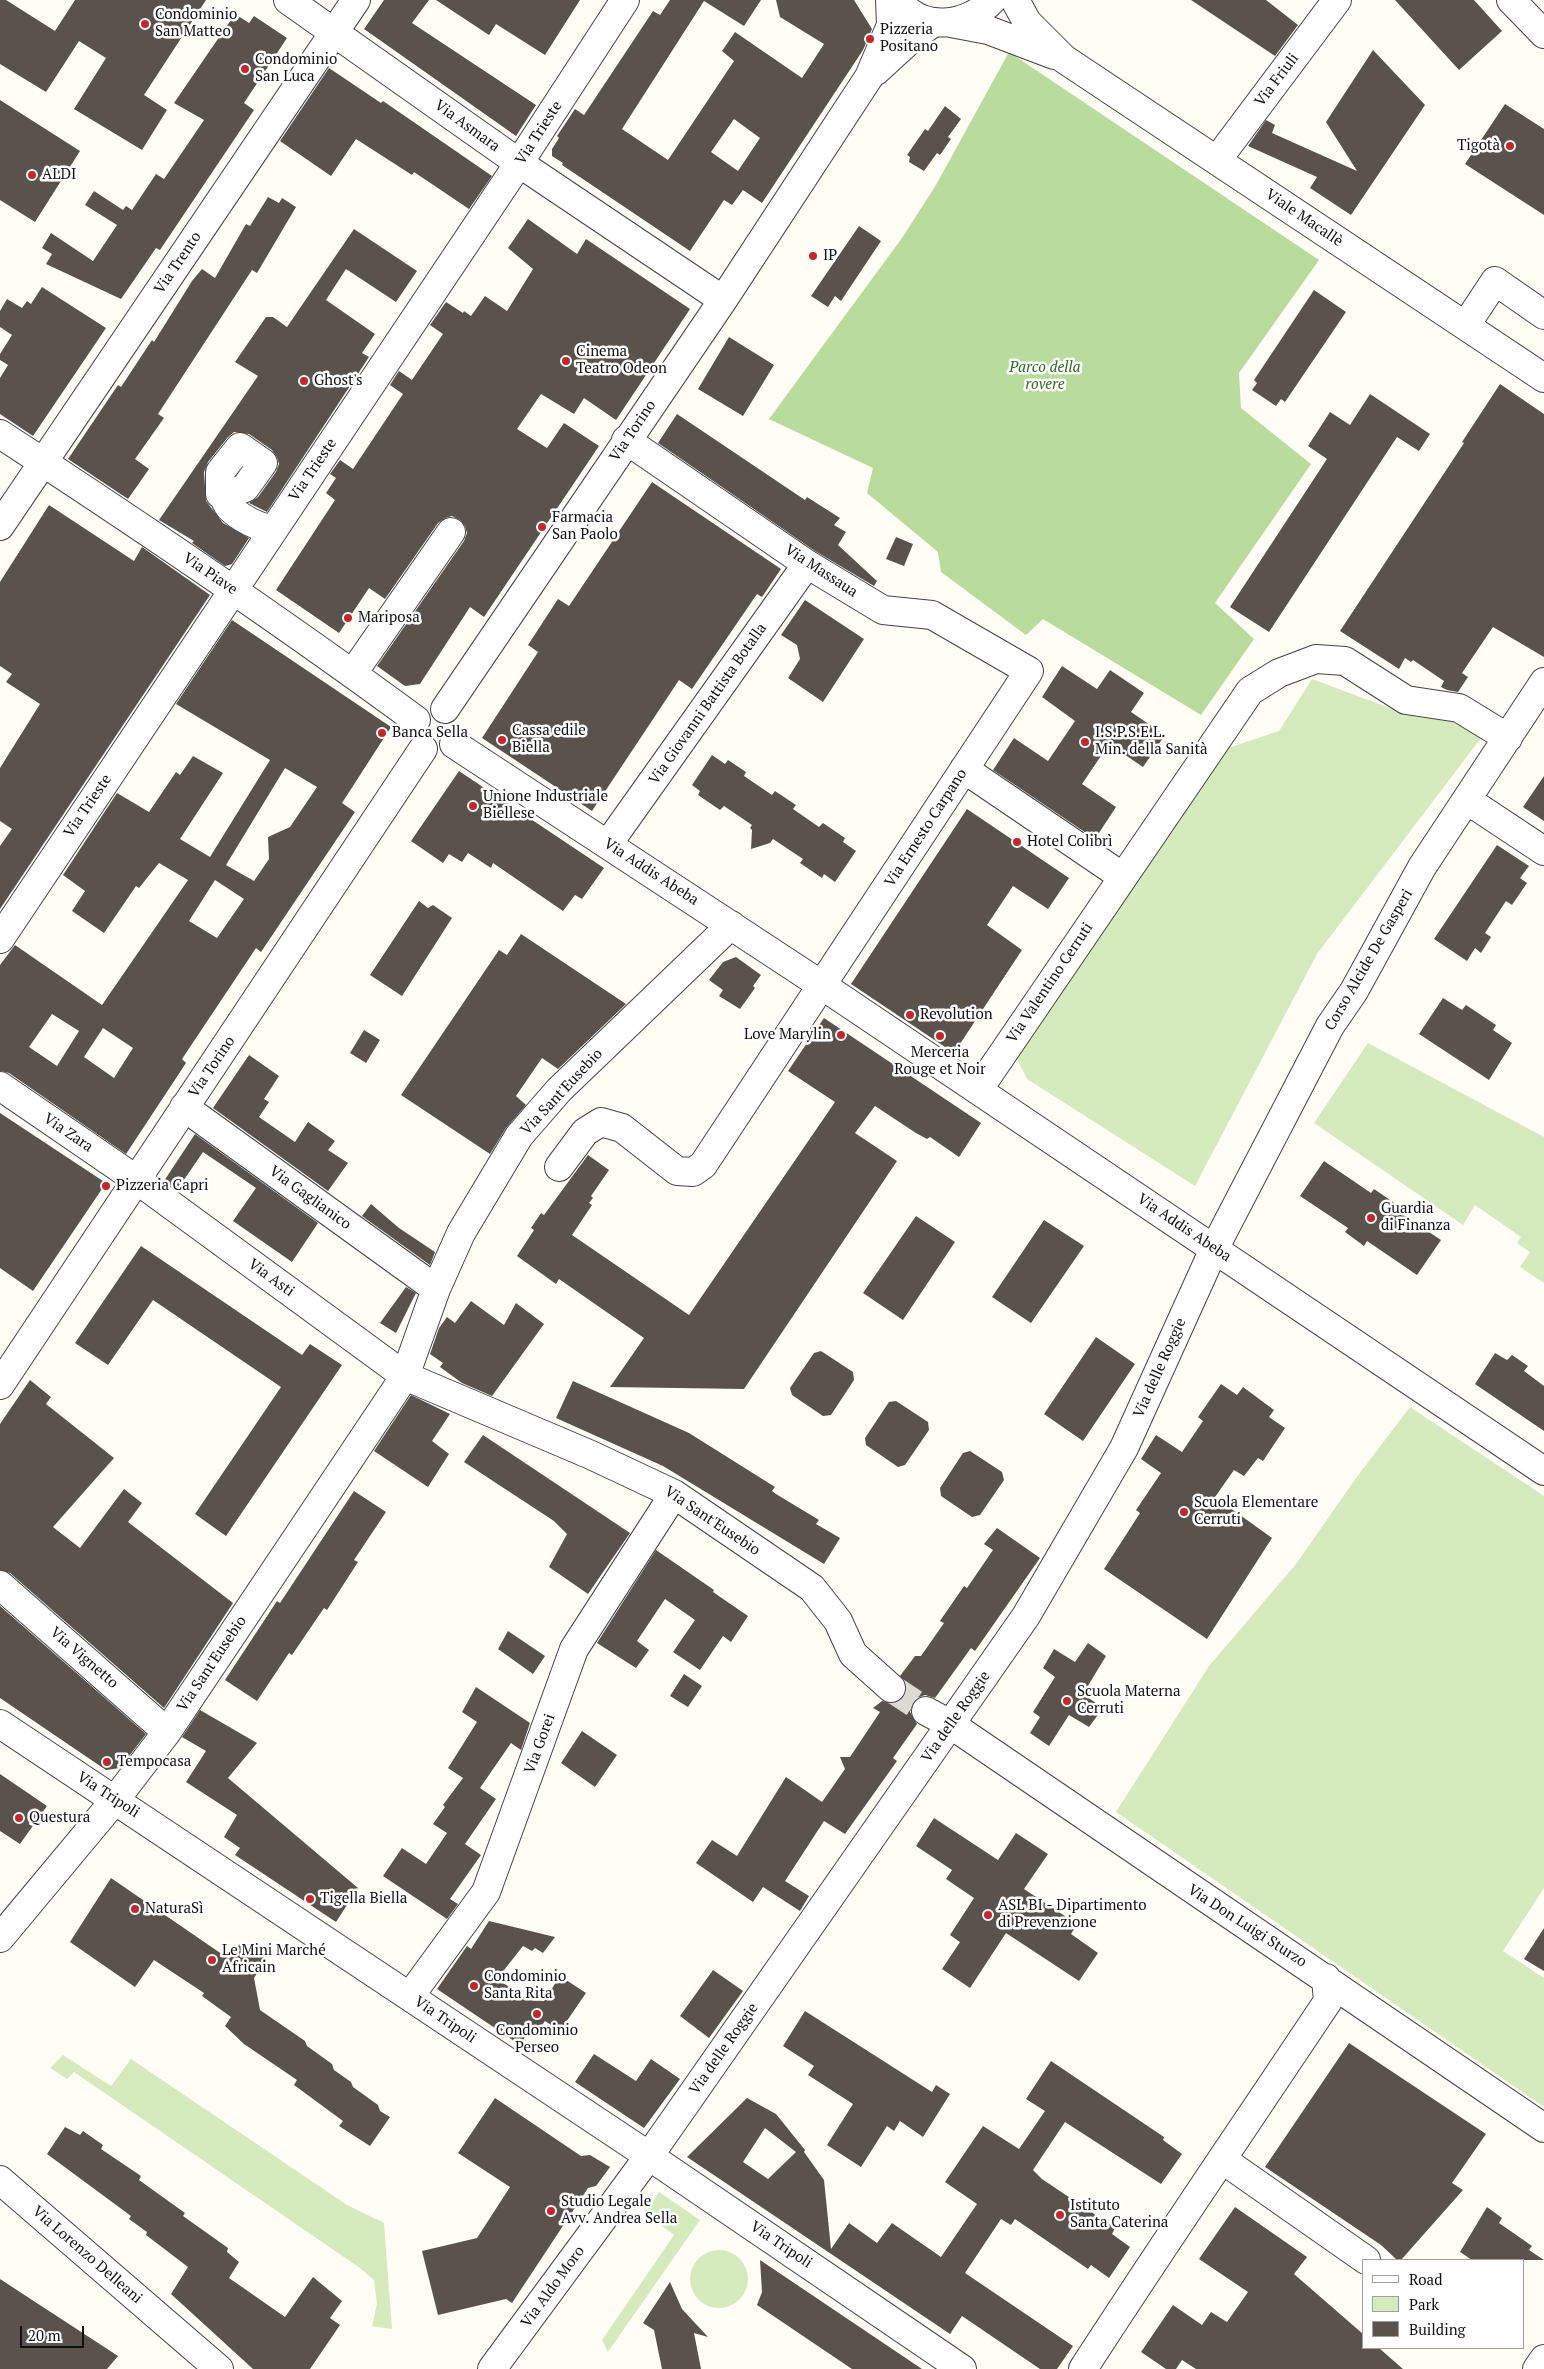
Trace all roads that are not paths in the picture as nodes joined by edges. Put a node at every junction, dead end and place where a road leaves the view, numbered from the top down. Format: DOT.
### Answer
graph roads {
  1 [pos="288,0"];
  2 [pos="356,0"];
  3 [pos="625,0"];
  4 [pos="890,0"];
  5 [pos="898,0"];
  6 [pos="992,0"];
  7 [pos="1015,0"];
  8 [pos="1337,0"];
  9 [pos="1511,0"];
  10 [pos="943,22"];
  11 [pos="336,32"];
  12 [pos="1544,34"];
  13 [pos="1064,59"];
  14 [pos="869,77"];
  15 [pos="1217,160"];
  16 [pos="519,164"];
  17 [pos="723,300"];
  18 [pos="1544,314"];
  19 [pos="1466,325"];
  20 [pos="1544,378"];
  21 [pos="0,434"];
  22 [pos="626,440"];
  23 [pos="43,462"];
  24 [pos="224,496"];
  25 [pos="0,526"];
  26 [pos="273,529"];
  27 [pos="451,532"];
  28 [pos="807,564"];
  29 [pos="233,589"];
  30 [pos="1029,671"];
  31 [pos="353,673"];
  32 [pos="1540,698"];
  33 [pos="445,709"];
  34 [pos="416,720"];
  35 [pos="1508,738"];
  36 [pos="454,744"];
  37 [pos="423,749"];
  38 [pos="964,769"];
  39 [pos="1467,800"];
  40 [pos="608,844"];
  41 [pos="1544,851"];
  42 [pos="1123,877"];
  43 [pos="731,925"];
  44 [pos="0,938"];
  45 [pos="823,986"];
  46 [pos="0,1086"];
  47 [pos="978,1090"];
  48 [pos="184,1107"];
  49 [pos="559,1167"];
  50 [pos="137,1180"];
  51 [pos="1214,1249"];
  52 [pos="436,1289"];
  53 [pos="405,1376"];
  54 [pos="0,1385"];
  55 [pos="1544,1471"];
  56 [pos="674,1494"];
  57 [pos="0,1585"];
  58 [pos="891,1688"];
  59 [pos="926,1712"];
  60 [pos="0,1724"];
  61 [pos="950,1724"];
  62 [pos="167,1732"];
  63 [pos="116,1800"];
  64 [pos="0,1938"];
  65 [pos="1326,1978"];
  66 [pos="410,1996"];
  67 [pos="1544,2128"];
  68 [pos="649,2156"];
  69 [pos="1223,2160"];
  70 [pos="0,2180"];
  71 [pos="1365,2259"];
  72 [pos="1544,2358"];
  73 [pos="219,2369"];
  74 [pos="492,2369"];
  75 [pos="962,2369"];
  76 [pos="1083,2369"];
  77 [pos="1537,2369"];
  1 -- 11 [label="street, Via Asmara"];
  2 -- 11 [label="street, Via Trento"];
  3 -- 16 [label="street, Via Trieste"];
  4 -- 14 [label="street, Via Torino"];
  5 -- 10 [label="street, Viale Macallè"];
  6 -- 10 [label="street, Via Torino"];
  7 -- 13 [label="street, Viale Macallè"];
  8 -- 15 [label="street, Via Friuli"];
  9 -- 12 [label="street"];
  10 -- 13 [label="street, Viale Macallè"];
  10 -- 14 [label="street, Via Torino"];
  11 -- 16 [label="street, Via Asmara"];
  11 -- 23 [label="street, Via Trento"];
  13 -- 15 [label="street, Viale Macallè"];
  14 -- 17 [label="street, Via Torino"];
  15 -- 19 [label="street, Viale Macallè"];
  16 -- 17 [label="street, Via Asmara"];
  16 -- 26 [label="street, Via Trieste"];
  17 -- 22 [label="street, Via Torino"];
  18 -- 19 [label="street"];
  19 -- 20 [label="street, Viale Macallè"];
  21 -- 23 [label="street, Via Piave"];
  22 -- 28 [label="street, Via Massaua"];
  22 -- 33 [label="street, Via Torino"];
  23 -- 25 [label="street, Via Trento"];
  23 -- 29 [label="street, Via Piave"];
  24 -- 26 [label="street"];
  26 -- 29 [label="street, Via Trieste"];
  27 -- 31 [label="street"];
  28 -- 30 [label="street, Via Massaua"];
  28 -- 40 [label="street, Via Giovanni Battista Botalla"];
  29 -- 31 [label="street, Via Piave"];
  29 -- 44 [label="street, Via Trieste"];
  30 -- 38 [label="street, Via Ernesto Carpano"];
  31 -- 34 [label="street, Via Piave"];
  32 -- 35 [label="street, Corso Alcide De Gasperi"];
  33 -- 34 [label="street"];
  33 -- 36 [label="street"];
  34 -- 37 [label="street"];
  35 -- 39 [label="street, Corso Alcide De Gasperi"];
  35 -- 42 [label="street, Via Valentino Cerruti"];
  36 -- 37 [label="street"];
  36 -- 40 [label="street, Via Addis Abeba"];
  37 -- 48 [label="street, Via Torino"];
  38 -- 42 [label="street"];
  38 -- 45 [label="street, Via Ernesto Carpano"];
  39 -- 41 [label="street"];
  39 -- 51 [label="street, Corso Alcide De Gasperi"];
  40 -- 43 [label="street, Via Addis Abeba"];
  42 -- 47 [label="street, Via Valentino Cerruti"];
  43 -- 45 [label="street, Via Addis Abeba"];
  43 -- 52 [label="street, Via Sant'Eusebio"];
  45 -- 47 [label="street, Via Addis Abeba"];
  45 -- 49 [label="street"];
  46 -- 50 [label="street, Via Zara"];
  47 -- 51 [label="street, Via Addis Abeba"];
  48 -- 50 [label="street, Via Torino"];
  48 -- 52 [label="street, Via Gaglianico"];
  50 -- 53 [label="street, Via Asti"];
  50 -- 54 [label="street, Via Torino"];
  51 -- 55 [label="street, Via Addis Abeba"];
  51 -- 61 [label="street, Via delle Roggie"];
  52 -- 53 [label="street, Via Sant'Eusebio"];
  53 -- 56 [label="street, Via Sant'Eusebio"];
  53 -- 62 [label="street, Via Sant'Eusebio"];
  56 -- 58 [label="street, Via Sant'Eusebio"];
  56 -- 66 [label="street, Via Gorei"];
  57 -- 62 [label="street, Via Vignetto"];
  59 -- 61 [label="street"];
  60 -- 63 [label="street, Via Tripoli"];
  61 -- 65 [label="street, Via Don Luigi Sturzo"];
  61 -- 68 [label="street, Via delle Roggie"];
  62 -- 63 [label="street, Via Sant'Eusebio"];
  63 -- 64 [label="street, Via Sant'Eusebio"];
  63 -- 66 [label="street, Via Tripoli"];
  65 -- 67 [label="street, Via Don Luigi Sturzo"];
  65 -- 69 [label="street"];
  66 -- 68 [label="street, Via Tripoli"];
  68 -- 74 [label="street, Via Aldo Moro"];
  68 -- 75 [label="street, Via Tripoli"];
  69 -- 71 [label="street"];
  69 -- 76 [label="street"];
  70 -- 73 [label="street, Via Lorenzo Delleani"];
  72 -- 77 [label="street"];
}
